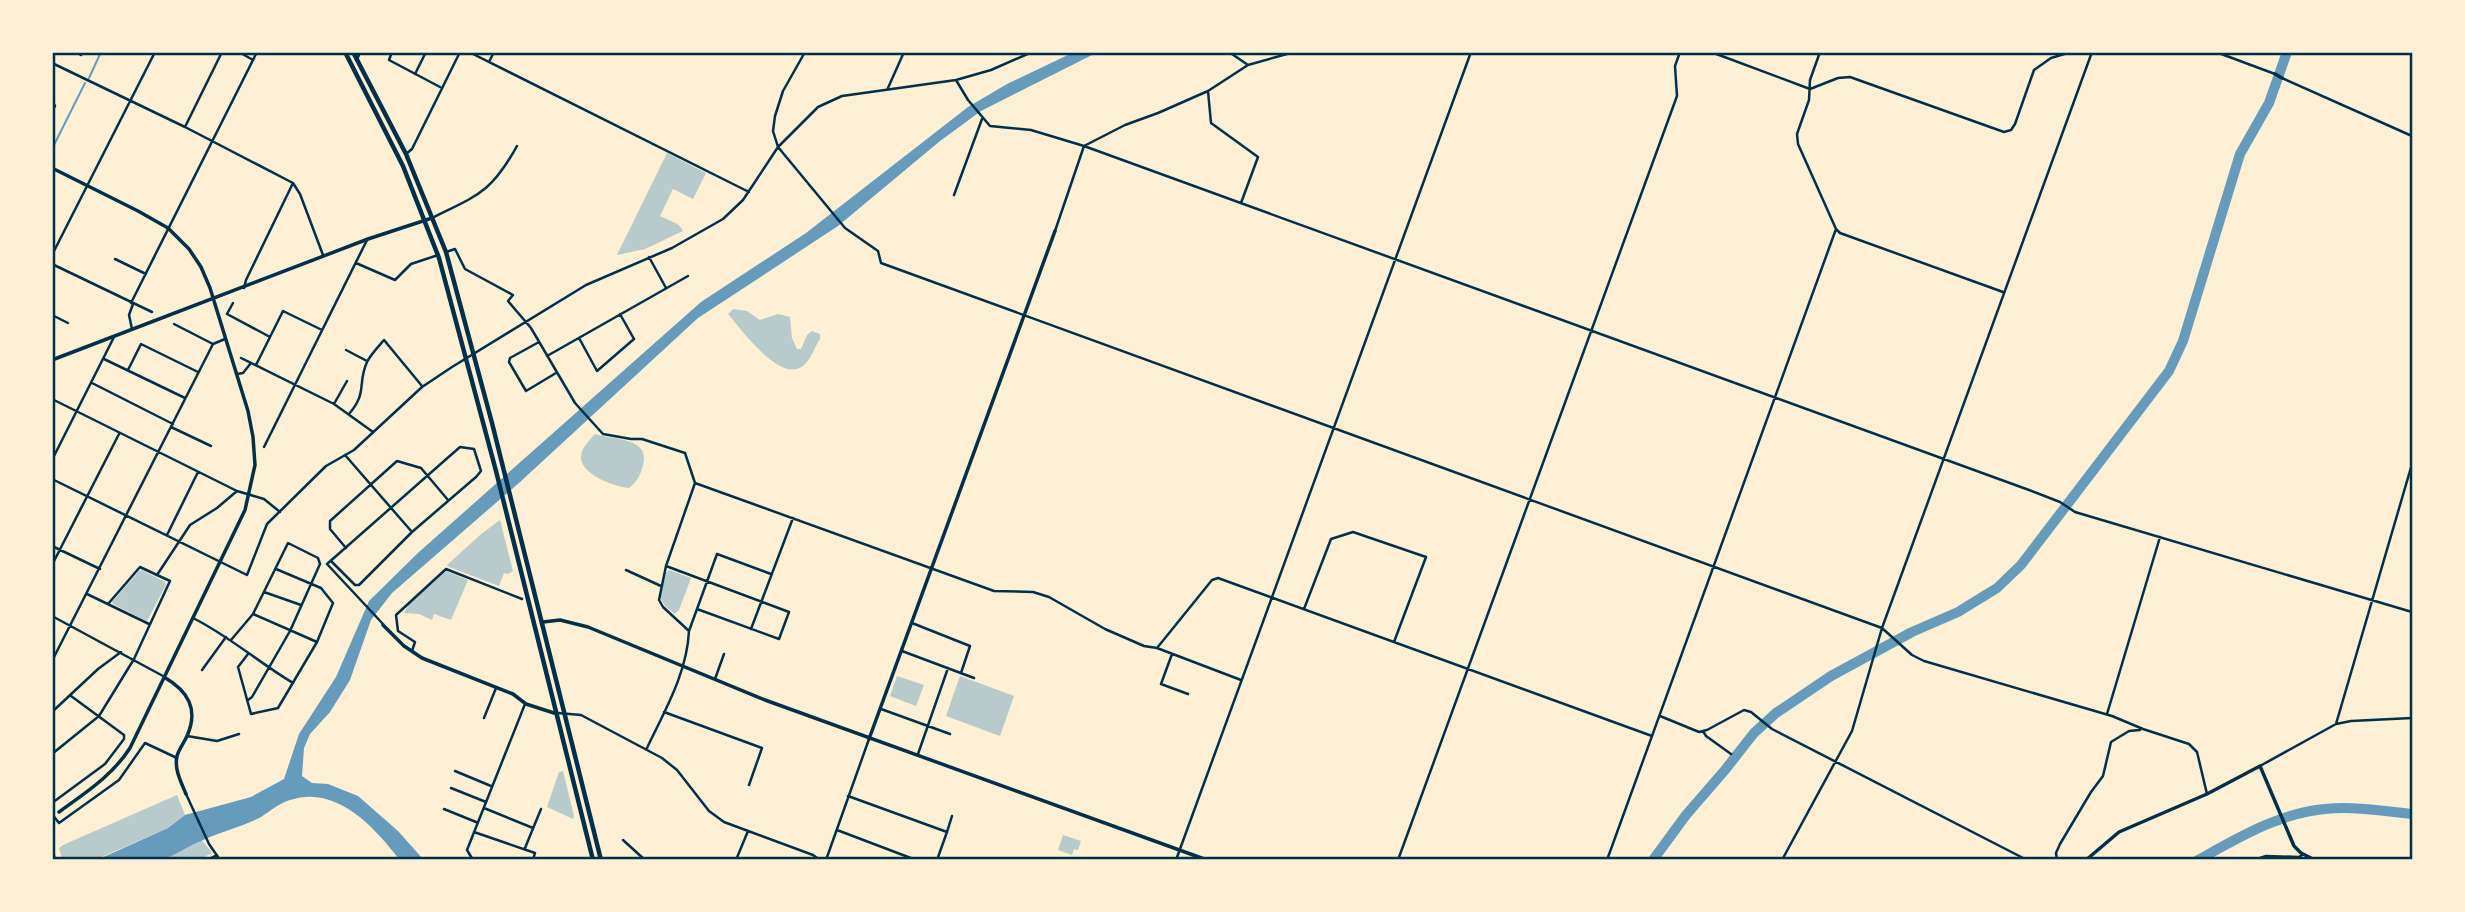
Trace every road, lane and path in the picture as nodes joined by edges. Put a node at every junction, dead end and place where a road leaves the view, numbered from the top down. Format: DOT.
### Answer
graph roads {
  1 [pos="76,52"];
  2 [pos="82,52"];
  3 [pos="155,52"];
  4 [pos="222,52"];
  5 [pos="239,52"];
  6 [pos="257,52"];
  7 [pos="345,52"];
  8 [pos="353,52"];
  9 [pos="360,52"];
  10 [pos="392,52"];
  11 [pos="426,52"];
  12 [pos="460,52"];
  13 [pos="469,52"];
  14 [pos="494,52"];
  15 [pos="805,52"];
  16 [pos="904,52"];
  17 [pos="1032,52"];
  18 [pos="1229,52"];
  19 [pos="1294,52"];
  20 [pos="1471,52"];
  21 [pos="1680,52"];
  22 [pos="1711,52"];
  23 [pos="1820,52"];
  24 [pos="2071,52"];
  25 [pos="2092,52"];
  26 [pos="2216,52"];
  27 [pos="253,60"];
  28 [pos="357,60"];
  29 [pos="489,62"];
  30 [pos="52,63"];
  31 [pos="1248,65"];
  32 [pos="415,74"];
  33 [pos="2275,74"];
  34 [pos="2282,78"];
  35 [pos="956,80"];
  36 [pos="441,87"];
  37 [pos="888,88"];
  38 [pos="1810,89"];
  39 [pos="1208,91"];
  40 [pos="52,101"];
  41 [pos="131,101"];
  42 [pos="52,112"];
  43 [pos="982,119"];
  44 [pos="185,127"];
  45 [pos="2413,136"];
  46 [pos="212,141"];
  47 [pos="517,146"];
  48 [pos="1084,146"];
  49 [pos="778,147"];
  50 [pos="406,154"];
  51 [pos="52,168"];
  52 [pos="293,183"];
  53 [pos="88,185"];
  54 [pos="750,192"];
  55 [pos="954,195"];
  56 [pos="1241,203"];
  57 [pos="432,218"];
  58 [pos="425,220"];
  59 [pos="168,228"];
  60 [pos="1836,229"];
  61 [pos="1055,231"];
  62 [pos="368,239"];
  63 [pos="446,252"];
  64 [pos="438,255"];
  65 [pos="52,256"];
  66 [pos="324,256"];
  67 [pos="649,257"];
  68 [pos="1396,258"];
  69 [pos="115,259"];
  70 [pos="356,262"];
  71 [pos="52,264"];
  72 [pos="146,274"];
  73 [pos="688,276"];
  74 [pos="244,288"];
  75 [pos="666,288"];
  76 [pos="2005,292"];
  77 [pos="213,300"];
  78 [pos="132,303"];
  79 [pos="233,303"];
  80 [pos="152,312"];
  81 [pos="620,314"];
  82 [pos="52,315"];
  83 [pos="1024,316"];
  84 [pos="525,322"];
  85 [pos="68,323"];
  86 [pos="174,324"];
  87 [pos="132,329"];
  88 [pos="322,330"];
  89 [pos="1592,330"];
  90 [pos="114,336"];
  91 [pos="270,337"];
  92 [pos="579,338"];
  93 [pos="225,339"];
  94 [pos="539,342"];
  95 [pos="213,344"];
  96 [pos="346,350"];
  97 [pos="474,354"];
  98 [pos="547,356"];
  99 [pos="241,358"];
  100 [pos="104,359"];
  101 [pos="52,360"];
  102 [pos="466,360"];
  103 [pos="367,361"];
  104 [pos="254,364"];
  105 [pos="128,370"];
  106 [pos="198,372"];
  107 [pos="556,373"];
  108 [pos="237,374"];
  109 [pos="347,381"];
  110 [pos="92,383"];
  111 [pos="296,384"];
  112 [pos="422,387"];
  113 [pos="185,398"];
  114 [pos="1775,398"];
  115 [pos="52,399"];
  116 [pos="334,404"];
  117 [pos="77,412"];
  118 [pos="349,414"];
  119 [pos="172,426"];
  120 [pos="1334,428"];
  121 [pos="373,432"];
  122 [pos="120,433"];
  123 [pos="211,446"];
  124 [pos="264,447"];
  125 [pos="158,452"];
  126 [pos="345,455"];
  127 [pos="1944,458"];
  128 [pos="52,460"];
  129 [pos="2413,464"];
  130 [pos="198,472"];
  131 [pos="428,475"];
  132 [pos="52,479"];
  133 [pos="695,483"];
  134 [pos="371,486"];
  135 [pos="237,491"];
  136 [pos="249,495"];
  137 [pos="87,497"];
  138 [pos="449,500"];
  139 [pos="1530,500"];
  140 [pos="391,508"];
  141 [pos="280,512"];
  142 [pos="127,516"];
  143 [pos="793,518"];
  144 [pos="412,533"];
  145 [pos="167,536"];
  146 [pos="2160,537"];
  147 [pos="178,542"];
  148 [pos="52,546"];
  149 [pos="346,548"];
  150 [pos="60,550"];
  151 [pos="331,561"];
  152 [pos="220,562"];
  153 [pos="320,564"];
  154 [pos="327,564"];
  155 [pos="52,565"];
  156 [pos="666,566"];
  157 [pos="1713,566"];
  158 [pos="932,568"];
  159 [pos="100,569"];
  160 [pos="276,569"];
  161 [pos="626,570"];
  162 [pos="772,574"];
  163 [pos="157,575"];
  164 [pos="707,581"];
  165 [pos="312,583"];
  166 [pos="661,586"];
  167 [pos="264,592"];
  168 [pos="88,594"];
  169 [pos="1272,597"];
  170 [pos="522,599"];
  171 [pos="2372,600"];
  172 [pos="761,602"];
  173 [pos="108,604"];
  174 [pos="302,605"];
  175 [pos="697,609"];
  176 [pos="1304,609"];
  177 [pos="2413,612"];
  178 [pos="253,614"];
  179 [pos="52,616"];
  180 [pos="193,618"];
  181 [pos="543,622"];
  182 [pos="912,623"];
  183 [pos="149,624"];
  184 [pos="383,625"];
  185 [pos="72,626"];
  186 [pos="1882,628"];
  187 [pos="751,629"];
  188 [pos="290,631"];
  189 [pos="689,631"];
  190 [pos="226,637"];
  191 [pos="231,640"];
  192 [pos="317,642"];
  193 [pos="1394,642"];
  194 [pos="1157,648"];
  195 [pos="411,651"];
  196 [pos="902,651"];
  197 [pos="121,652"];
  198 [pos="248,654"];
  199 [pos="724,654"];
  200 [pos="1172,654"];
  201 [pos="134,659"];
  202 [pos="52,660"];
  203 [pos="684,667"];
  204 [pos="269,668"];
  205 [pos="948,668"];
  206 [pos="1468,669"];
  207 [pos="202,670"];
  208 [pos="961,673"];
  209 [pos="164,677"];
  210 [pos="974,678"];
  211 [pos="715,680"];
  212 [pos="1241,680"];
  213 [pos="294,683"];
  214 [pos="496,688"];
  215 [pos="1188,694"];
  216 [pos="71,696"];
  217 [pos="248,700"];
  218 [pos="526,704"];
  219 [pos="881,709"];
  220 [pos="52,712"];
  221 [pos="664,712"];
  222 [pos="554,713"];
  223 [pos="565,714"];
  224 [pos="2107,715"];
  225 [pos="99,716"];
  226 [pos="1660,716"];
  227 [pos="484,718"];
  228 [pos="2413,718"];
  229 [pos="2336,724"];
  230 [pos="928,726"];
  231 [pos="2143,729"];
  232 [pos="1703,731"];
  233 [pos="239,734"];
  234 [pos="950,734"];
  235 [pos="187,736"];
  236 [pos="1652,736"];
  237 [pos="869,738"];
  238 [pos="647,748"];
  239 [pos="52,754"];
  240 [pos="1731,754"];
  241 [pos="918,755"];
  242 [pos="177,758"];
  243 [pos="1833,761"];
  244 [pos="2260,766"];
  245 [pos="455,771"];
  246 [pos="749,785"];
  247 [pos="492,787"];
  248 [pos="451,788"];
  249 [pos="186,794"];
  250 [pos="2207,794"];
  251 [pos="848,796"];
  252 [pos="486,802"];
  253 [pos="52,803"];
  254 [pos="484,808"];
  255 [pos="444,809"];
  256 [pos="541,809"];
  257 [pos="58,812"];
  258 [pos="52,814"];
  259 [pos="952,816"];
  260 [pos="478,823"];
  261 [pos="533,828"];
  262 [pos="837,830"];
  263 [pos="474,831"];
  264 [pos="748,831"];
  265 [pos="947,832"];
  266 [pos="624,840"];
  267 [pos="1180,849"];
  268 [pos="525,850"];
  269 [pos="217,855"];
  270 [pos="2303,855"];
  271 [pos="207,859"];
  272 [pos="220,859"];
  273 [pos="473,859"];
  274 [pos="533,859"];
  275 [pos="593,859"];
  276 [pos="601,859"];
  277 [pos="645,859"];
  278 [pos="736,859"];
  279 [pos="820,859"];
  280 [pos="826,859"];
  281 [pos="916,859"];
  282 [pos="937,859"];
  283 [pos="1176,859"];
  284 [pos="1207,859"];
  285 [pos="1398,859"];
  286 [pos="1606,859"];
  287 [pos="1782,859"];
  288 [pos="2027,859"];
  289 [pos="2057,859"];
  290 [pos="2087,859"];
  291 [pos="2254,859"];
  292 [pos="2315,859"];
  1 -- 2 [label="street"];
  3 -- 41 [label="street"];
  4 -- 44 [label="street"];
  5 -- 27 [label="street"];
  6 -- 27 [label="street"];
  7 -- 58 [label="highway"];
  8 -- 28 [label="highway"];
  9 -- 28 [label="street"];
  10 -- 32 [label="street"];
  11 -- 32 [label="street"];
  12 -- 36 [label="street"];
  13 -- 29 [label="street"];
  14 -- 29 [label="street"];
  15 -- 49 [label="street"];
  16 -- 37 [label="street"];
  17 -- 35 [label="street"];
  18 -- 31 [label="street"];
  19 -- 31 [label="street"];
  20 -- 68 [label="street"];
  21 -- 89 [label="street"];
  22 -- 38 [label="street"];
  23 -- 38 [label="street"];
  24 -- 38 [label="street"];
  25 -- 76 [label="street"];
  26 -- 33 [label="street"];
  27 -- 46 [label="street"];
  28 -- 50 [label="highway"];
  29 -- 54 [label="street"];
  30 -- 41 [label="street"];
  31 -- 39 [label="street"];
  32 -- 36 [label="street"];
  33 -- 34 [label="street"];
  34 -- 45 [label="street"];
  35 -- 37 [label="street"];
  35 -- 43 [label="street"];
  36 -- 50 [label="street"];
  37 -- 49 [label="street"];
  38 -- 60 [label="street"];
  39 -- 48 [label="street"];
  39 -- 56 [label="street"];
  40 -- 42 [label="street"];
  41 -- 44 [label="street"];
  41 -- 53 [label="street"];
  43 -- 48 [label="street"];
  43 -- 55 [label="street"];
  44 -- 46 [label="street"];
  46 -- 52 [label="street"];
  46 -- 59 [label="street"];
  47 -- 57 [label="street"];
  48 -- 56 [label="street"];
  48 -- 61 [label="street"];
  49 -- 54 [label="street"];
  49 -- 83 [label="street"];
  50 -- 57 [label="highway"];
  51 -- 53 [label="street"];
  52 -- 66 [label="street"];
  52 -- 74 [label="street"];
  53 -- 59 [label="street"];
  53 -- 65 [label="street"];
  54 -- 67 [label="street"];
  56 -- 68 [label="street"];
  57 -- 58 [label="street"];
  57 -- 63 [label="highway"];
  58 -- 62 [label="street"];
  58 -- 64 [label="highway"];
  59 -- 72 [label="street"];
  59 -- 77 [label="street"];
  60 -- 76 [label="street"];
  60 -- 114 [label="street"];
  61 -- 83 [label="street"];
  62 -- 66 [label="street"];
  62 -- 70 [label="street"];
  63 -- 84 [label="street"];
  63 -- 97 [label="highway"];
  64 -- 70 [label="street"];
  64 -- 102 [label="highway"];
  66 -- 74 [label="street"];
  67 -- 75 [label="street"];
  67 -- 84 [label="street"];
  68 -- 89 [label="street"];
  68 -- 120 [label="street"];
  69 -- 72 [label="street"];
  70 -- 88 [label="street"];
  71 -- 78 [label="street"];
  72 -- 78 [label="street"];
  73 -- 75 [label="street"];
  74 -- 77 [label="street"];
  75 -- 81 [label="street"];
  76 -- 127 [label="street"];
  77 -- 87 [label="street"];
  77 -- 93 [label="street"];
  78 -- 80 [label="street"];
  78 -- 87 [label="street"];
  79 -- 91 [label="street"];
  81 -- 92 [label="street"];
  81 -- 92 [label="street"];
  82 -- 85 [label="street"];
  83 -- 120 [label="street"];
  83 -- 158 [label="street"];
  84 -- 94 [label="street"];
  84 -- 97 [label="street"];
  86 -- 95 [label="street"];
  87 -- 90 [label="street"];
  88 -- 91 [label="street"];
  88 -- 111 [label="street"];
  89 -- 114 [label="street"];
  89 -- 139 [label="street"];
  90 -- 100 [label="street"];
  90 -- 101 [label="street"];
  91 -- 104 [label="street"];
  92 -- 98 [label="street"];
  93 -- 95 [label="street"];
  93 -- 108 [label="street"];
  94 -- 98 [label="street"];
  94 -- 107 [label="street"];
  95 -- 106 [label="street"];
  96 -- 103 [label="street"];
  97 -- 102 [label="street"];
  97 -- 181 [label="highway"];
  98 -- 107 [label="street"];
  99 -- 104 [label="street"];
  100 -- 105 [label="street"];
  100 -- 110 [label="street"];
  102 -- 112 [label="street"];
  102 -- 222 [label="highway"];
  103 -- 112 [label="street"];
  103 -- 118 [label="street"];
  104 -- 108 [label="street"];
  104 -- 111 [label="street"];
  105 -- 106 [label="street"];
  105 -- 113 [label="street"];
  106 -- 113 [label="street"];
  107 -- 133 [label="street"];
  108 -- 136 [label="street"];
  109 -- 116 [label="street"];
  110 -- 117 [label="street"];
  110 -- 119 [label="street"];
  111 -- 116 [label="street"];
  111 -- 124 [label="street"];
  112 -- 121 [label="street"];
  113 -- 119 [label="street"];
  114 -- 127 [label="street"];
  114 -- 157 [label="street"];
  115 -- 117 [label="street"];
  116 -- 118 [label="street"];
  117 -- 122 [label="street"];
  117 -- 128 [label="street"];
  118 -- 121 [label="street"];
  119 -- 123 [label="street"];
  119 -- 125 [label="street"];
  120 -- 139 [label="street"];
  120 -- 169 [label="street"];
  121 -- 126 [label="street"];
  122 -- 125 [label="street"];
  122 -- 137 [label="street"];
  125 -- 130 [label="street"];
  125 -- 142 [label="street"];
  126 -- 134 [label="street"];
  126 -- 141 [label="street"];
  127 -- 146 [label="street"];
  127 -- 186 [label="street"];
  129 -- 171 [label="street"];
  130 -- 135 [label="street"];
  130 -- 145 [label="street"];
  131 -- 134 [label="street"];
  131 -- 138 [label="street"];
  131 -- 138 [label="street"];
  131 -- 140 [label="street"];
  132 -- 137 [label="street"];
  133 -- 143 [label="street"];
  133 -- 156 [label="street"];
  134 -- 140 [label="street"];
  134 -- 149 [label="street"];
  135 -- 136 [label="street"];
  135 -- 147 [label="street"];
  136 -- 141 [label="street"];
  136 -- 152 [label="street"];
  137 -- 142 [label="street"];
  137 -- 150 [label="street"];
  138 -- 144 [label="street"];
  139 -- 157 [label="street"];
  139 -- 206 [label="street"];
  140 -- 144 [label="street"];
  140 -- 149 [label="street"];
  141 -- 152 [label="street"];
  142 -- 145 [label="street"];
  142 -- 159 [label="street"];
  143 -- 158 [label="street"];
  143 -- 162 [label="street"];
  144 -- 151 [label="street"];
  145 -- 147 [label="street"];
  146 -- 171 [label="street"];
  146 -- 224 [label="street"];
  147 -- 152 [label="street"];
  147 -- 163 [label="street"];
  148 -- 150 [label="street"];
  149 -- 151 [label="street"];
  150 -- 155 [label="street"];
  150 -- 159 [label="street"];
  151 -- 154 [label="street"];
  152 -- 180 [label="street"];
  153 -- 154 [label="street"];
  153 -- 160 [label="street"];
  153 -- 165 [label="street"];
  154 -- 184 [label="street"];
  156 -- 164 [label="street"];
  156 -- 166 [label="street"];
  157 -- 186 [label="street"];
  157 -- 226 [label="street"];
  158 -- 182 [label="street"];
  158 -- 194 [label="street"];
  159 -- 168 [label="street"];
  160 -- 165 [label="street"];
  160 -- 167 [label="street"];
  161 -- 166 [label="street"];
  162 -- 164 [label="street"];
  162 -- 172 [label="street"];
  163 -- 173 [label="street"];
  163 -- 183 [label="street"];
  164 -- 172 [label="street"];
  164 -- 175 [label="street"];
  165 -- 174 [label="street"];
  165 -- 192 [label="street"];
  166 -- 189 [label="street"];
  167 -- 174 [label="street"];
  167 -- 178 [label="street"];
  168 -- 173 [label="street"];
  168 -- 185 [label="street"];
  169 -- 176 [label="street"];
  169 -- 194 [label="street"];
  169 -- 212 [label="street"];
  170 -- 195 [label="street"];
  171 -- 177 [label="street"];
  171 -- 229 [label="street"];
  172 -- 187 [label="street"];
  172 -- 187 [label="street"];
  173 -- 183 [label="street"];
  174 -- 188 [label="street"];
  175 -- 187 [label="street"];
  175 -- 189 [label="street"];
  176 -- 193 [label="street"];
  176 -- 193 [label="street"];
  178 -- 188 [label="street"];
  178 -- 191 [label="street"];
  179 -- 185 [label="street"];
  180 -- 190 [label="street"];
  180 -- 209 [label="street"];
  181 -- 203 [label="street"];
  181 -- 223 [label="highway"];
  182 -- 196 [label="street"];
  182 -- 208 [label="street"];
  183 -- 201 [label="street"];
  184 -- 195 [label="street"];
  185 -- 197 [label="street"];
  185 -- 202 [label="street"];
  186 -- 224 [label="street"];
  186 -- 243 [label="street"];
  188 -- 192 [label="street"];
  188 -- 204 [label="street"];
  189 -- 203 [label="street"];
  190 -- 191 [label="street"];
  190 -- 207 [label="street"];
  191 -- 198 [label="street"];
  192 -- 213 [label="street"];
  193 -- 206 [label="street"];
  194 -- 200 [label="street"];
  195 -- 214 [label="street"];
  196 -- 205 [label="street"];
  196 -- 219 [label="street"];
  197 -- 201 [label="street"];
  197 -- 216 [label="street"];
  198 -- 204 [label="street"];
  198 -- 217 [label="street"];
  199 -- 211 [label="street"];
  200 -- 212 [label="street"];
  200 -- 215 [label="street"];
  201 -- 209 [label="street"];
  201 -- 225 [label="street"];
  203 -- 211 [label="street"];
  203 -- 221 [label="street"];
  204 -- 213 [label="street"];
  204 -- 217 [label="street"];
  205 -- 208 [label="street"];
  205 -- 230 [label="street"];
  206 -- 236 [label="street"];
  206 -- 285 [label="street"];
  208 -- 210 [label="street"];
  209 -- 235 [label="street"];
  209 -- 257 [label="street"];
  211 -- 237 [label="street"];
  212 -- 267 [label="street"];
  213 -- 217 [label="street"];
  214 -- 218 [label="street"];
  214 -- 227 [label="street"];
  216 -- 220 [label="street"];
  216 -- 225 [label="street"];
  218 -- 222 [label="street"];
  218 -- 247 [label="street"];
  219 -- 230 [label="street"];
  219 -- 237 [label="street"];
  221 -- 238 [label="street"];
  221 -- 246 [label="street"];
  222 -- 223 [label="street"];
  222 -- 275 [label="highway"];
  223 -- 238 [label="street"];
  223 -- 276 [label="highway"];
  224 -- 231 [label="street"];
  225 -- 239 [label="street"];
  225 -- 253 [label="street"];
  226 -- 232 [label="street"];
  226 -- 236 [label="street"];
  228 -- 229 [label="street"];
  229 -- 244 [label="street"];
  230 -- 234 [label="street"];
  230 -- 241 [label="street"];
  231 -- 250 [label="street"];
  231 -- 289 [label="street"];
  232 -- 240 [label="street"];
  232 -- 243 [label="street"];
  233 -- 235 [label="street"];
  235 -- 242 [label="street"];
  236 -- 286 [label="street"];
  237 -- 241 [label="street"];
  237 -- 251 [label="street"];
  238 -- 264 [label="street"];
  241 -- 267 [label="street"];
  242 -- 249 [label="street"];
  242 -- 258 [label="street"];
  243 -- 287 [label="street"];
  243 -- 288 [label="street"];
  244 -- 250 [label="street"];
  244 -- 270 [label="street"];
  245 -- 247 [label="street"];
  247 -- 252 [label="street"];
  248 -- 252 [label="street"];
  249 -- 269 [label="street"];
  250 -- 290 [label="street"];
  251 -- 262 [label="street"];
  251 -- 265 [label="street"];
  252 -- 254 [label="street"];
  254 -- 260 [label="street"];
  254 -- 261 [label="street"];
  255 -- 260 [label="street"];
  256 -- 261 [label="street"];
  259 -- 265 [label="street"];
  260 -- 263 [label="street"];
  261 -- 268 [label="street"];
  262 -- 280 [label="street"];
  262 -- 281 [label="street"];
  263 -- 268 [label="street"];
  263 -- 273 [label="street"];
  264 -- 278 [label="street"];
  264 -- 279 [label="street"];
  265 -- 282 [label="street"];
  266 -- 277 [label="street"];
  267 -- 283 [label="street"];
  267 -- 284 [label="street"];
  268 -- 274 [label="street"];
  269 -- 271 [label="street"];
  269 -- 272 [label="street"];
  270 -- 291 [label="street"];
  270 -- 292 [label="street"];
}
